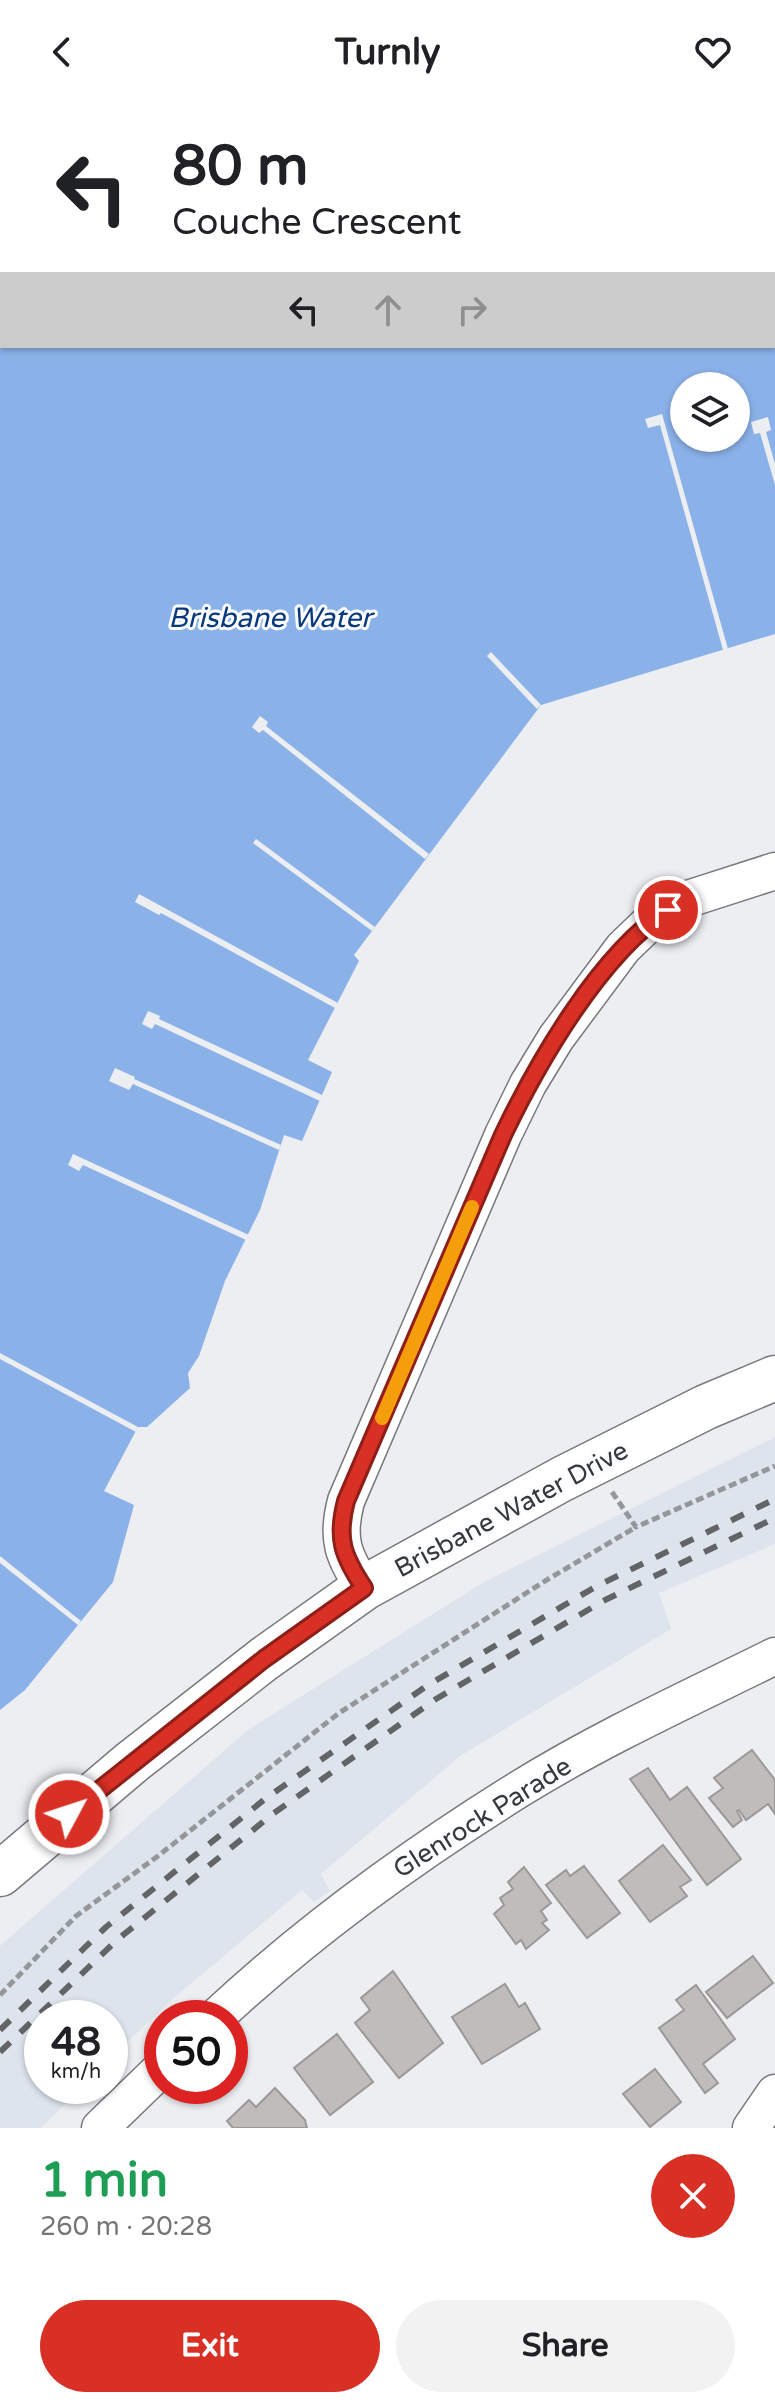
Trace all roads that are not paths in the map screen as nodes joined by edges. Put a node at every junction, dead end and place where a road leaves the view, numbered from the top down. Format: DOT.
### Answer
graph roads {
  1 [pos="775,871"];
  2 [pos="775,1378"];
  3 [pos="364,1588"];
  4 [pos="775,1656"];
  5 [pos="0,1874"];
  6 [pos="234,2000"];
  7 [pos="144,2085"];
  8 [pos="775,2093"];
  9 [pos="100,2128"];
  10 [pos="751,2128"];
  1 -- 3 [label="street"];
  2 -- 3 [label="main road, Brisbane Water Drive"];
  3 -- 5 [label="main road, Brisbane Water Drive"];
  4 -- 6 [label="street, Glenrock Parade"];
  7 -- 9 [label="street"];
  8 -- 10 [label="street"];
}
